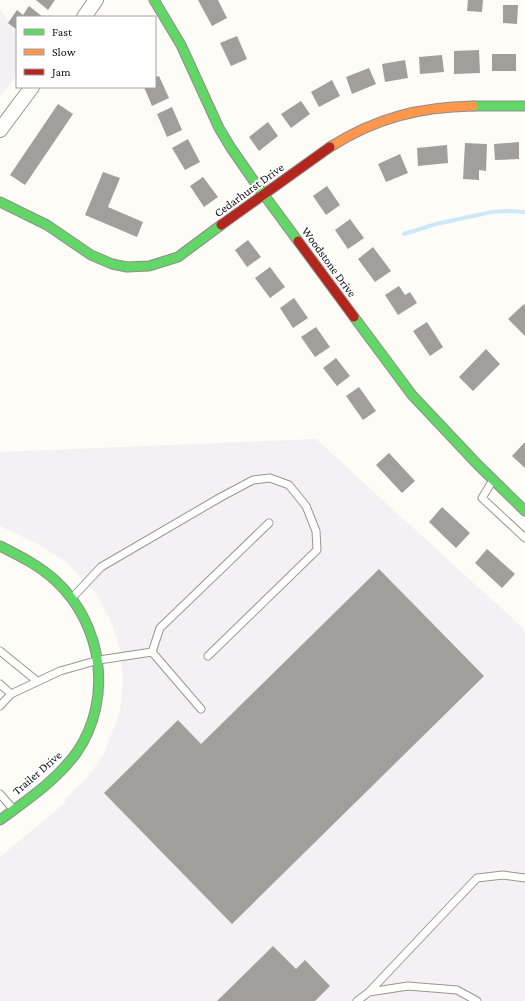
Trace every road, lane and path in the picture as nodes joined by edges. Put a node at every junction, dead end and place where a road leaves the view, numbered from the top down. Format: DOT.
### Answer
graph roads {
  1 [pos="96,0"];
  2 [pos="154,0"];
  3 [pos="85,16"];
  4 [pos="31,88"];
  5 [pos="525,106"];
  6 [pos="0,130"];
  7 [pos="264,194"];
  8 [pos="0,202"];
  9 [pos="493,480"];
  10 [pos="525,511"];
  11 [pos="269,522"];
  12 [pos="525,538"];
  13 [pos="0,546"];
  14 [pos="72,598"];
  15 [pos="0,652"];
  16 [pos="152,652"];
  17 [pos="208,656"];
  18 [pos="99,660"];
  19 [pos="38,681"];
  20 [pos="0,684"];
  21 [pos="11,694"];
  22 [pos="0,706"];
  23 [pos="201,709"];
  24 [pos="0,794"];
  25 [pos="14,809"];
  26 [pos="0,820"];
  27 [pos="525,878"];
  28 [pos="369,992"];
  29 [pos="357,1001"];
  30 [pos="477,1001"];
  1 -- 3 [label="street"];
  2 -- 7 [label="street, Woodstone Drive"];
  4 -- 6 [label="street"];
  5 -- 7 [label="street, Cedarhurst Drive"];
  7 -- 8 [label="street, Cedarhurst Drive"];
  7 -- 9 [label="street, Woodstone Drive"];
  9 -- 10 [label="street, Woodstone Drive"];
  9 -- 12 [label="lane"];
  11 -- 16 [label="lane"];
  13 -- 14 [label="street, Trailer Drive"];
  14 -- 17 [label="lane"];
  14 -- 18 [label="street, Trailer Drive"];
  15 -- 19 [label="lane"];
  16 -- 18 [label="lane"];
  16 -- 23 [label="lane"];
  18 -- 19 [label="lane"];
  18 -- 25 [label="street, Trailer Drive"];
  19 -- 21 [label="lane"];
  20 -- 21 [label="lane"];
  21 -- 22 [label="lane"];
  24 -- 25 [label="lane"];
  25 -- 26 [label="street, Trailer Drive"];
  27 -- 28 [label="lane"];
  28 -- 29 [label="lane"];
  28 -- 30 [label="lane"];
}
